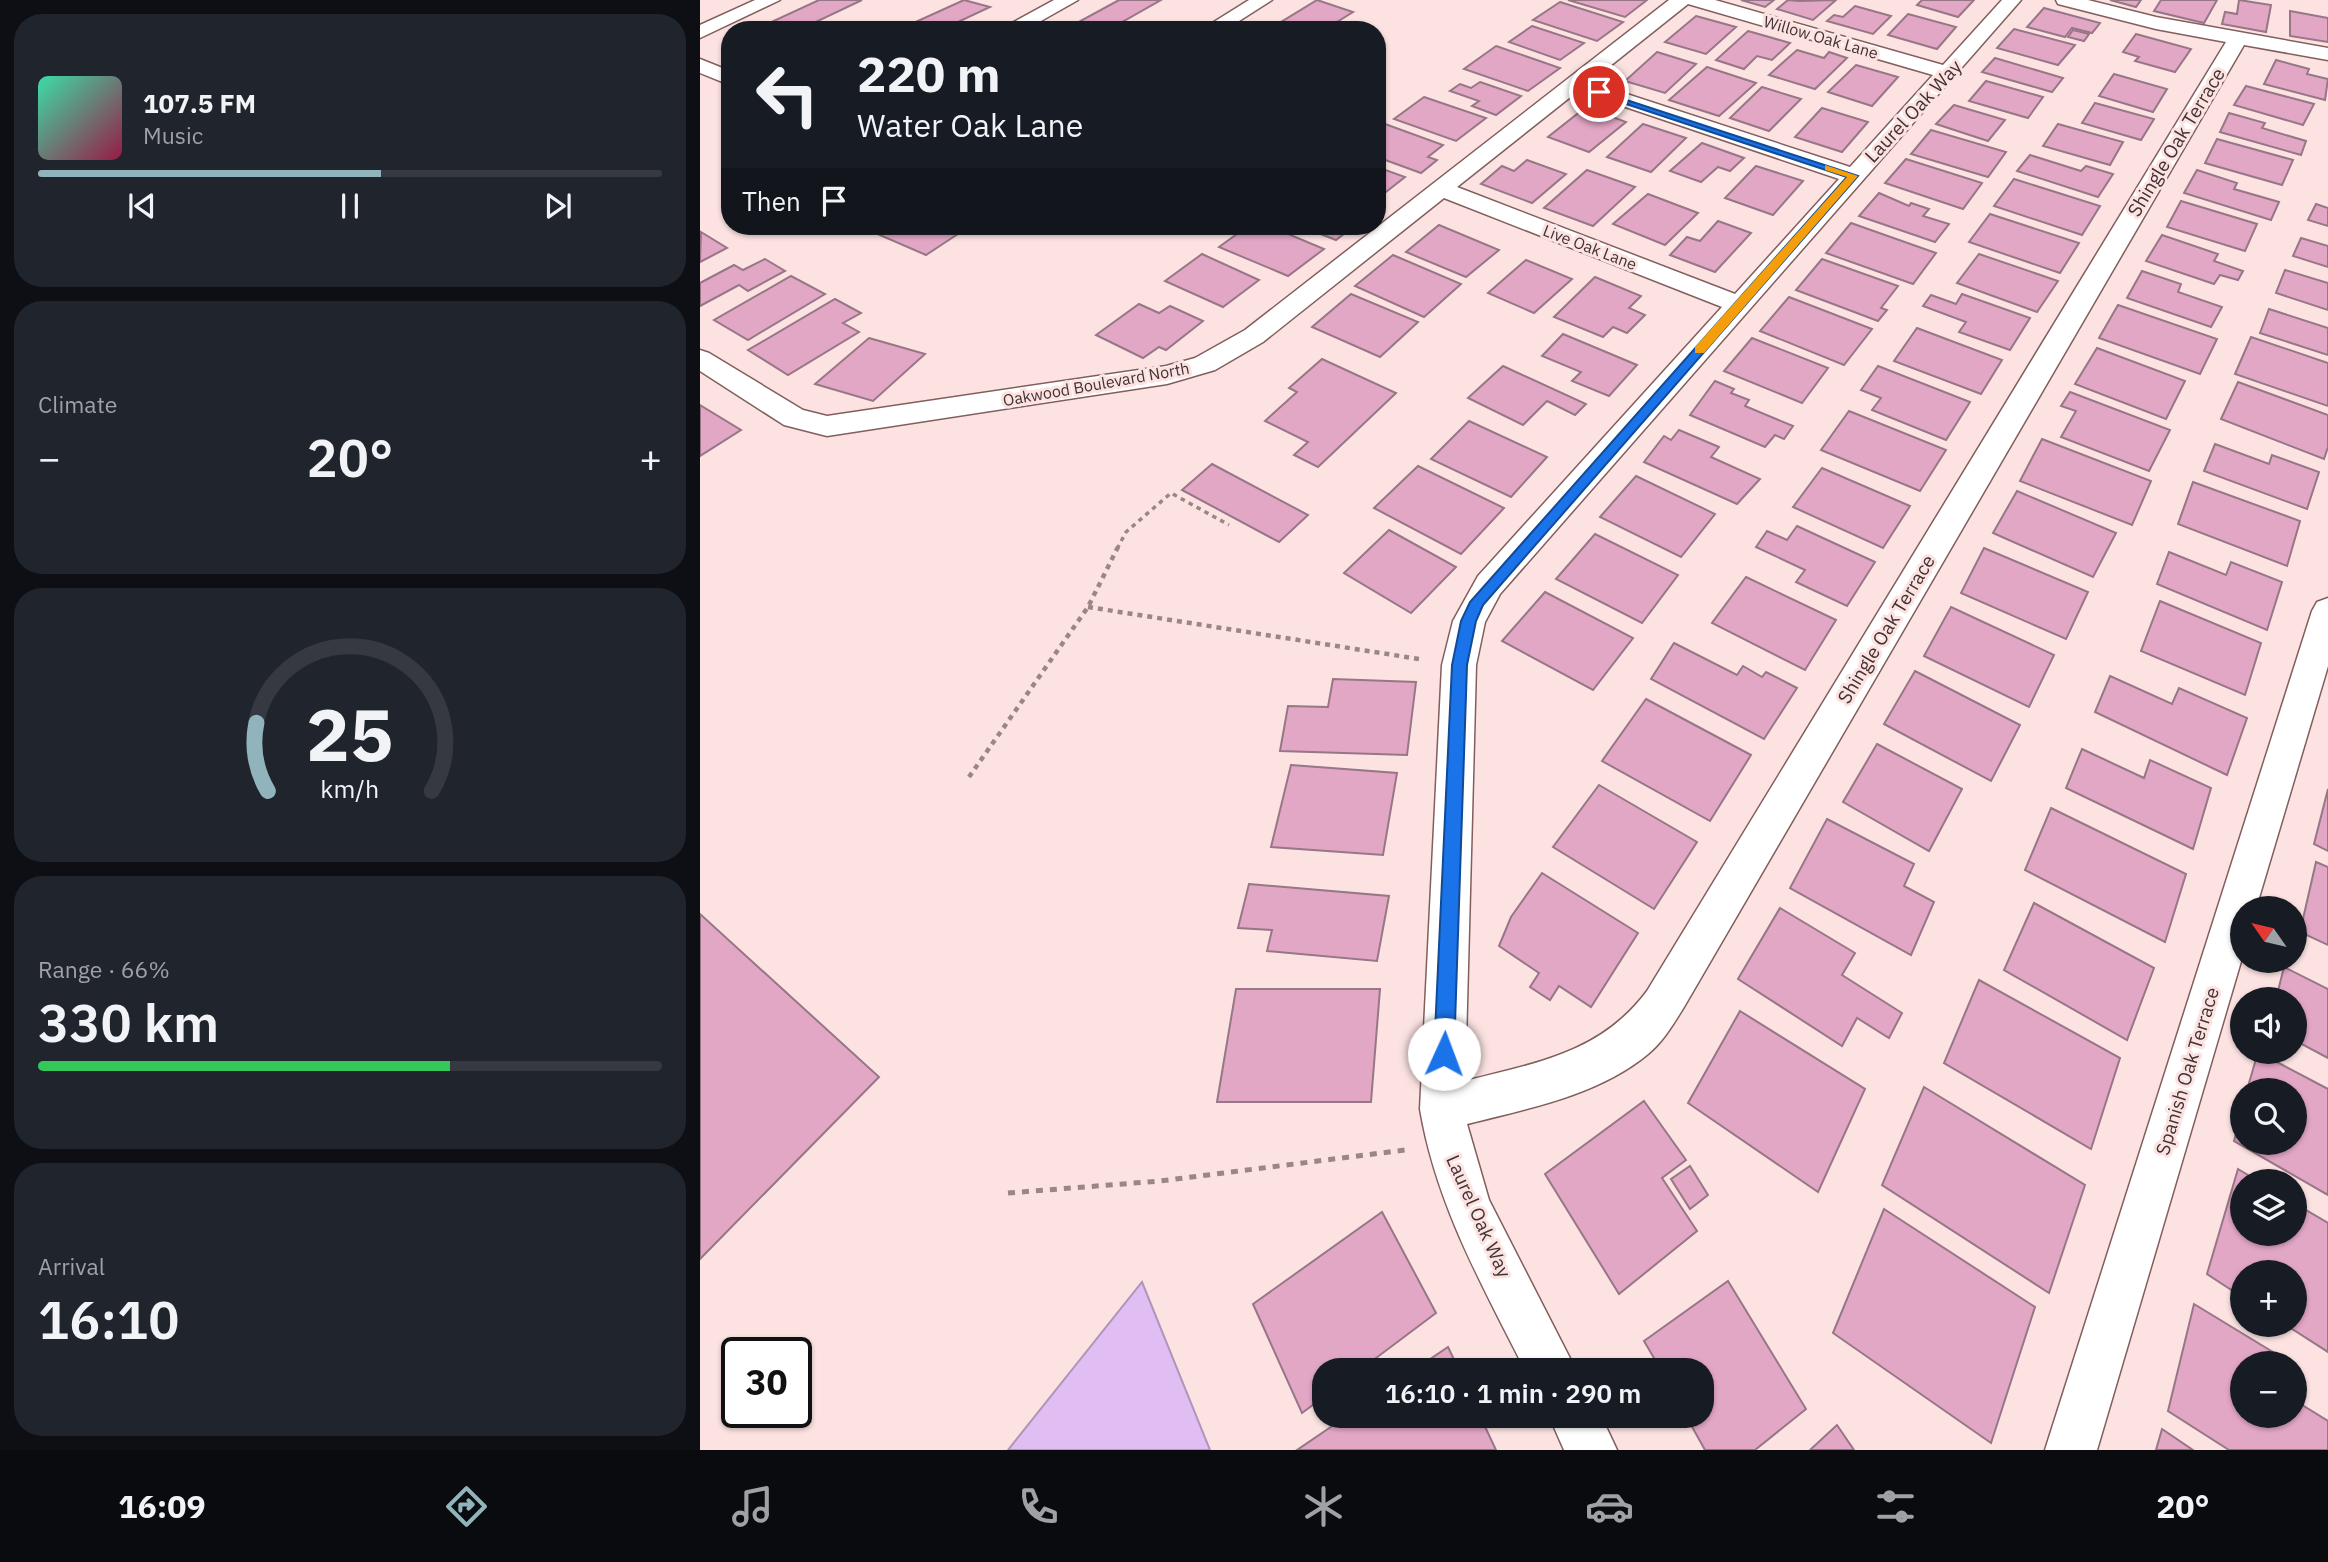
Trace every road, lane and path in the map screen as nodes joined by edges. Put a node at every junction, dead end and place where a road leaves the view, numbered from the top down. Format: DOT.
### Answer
graph roads {
  1 [pos="771,0"];
  2 [pos="1069,0"];
  3 [pos="1263,0"];
  4 [pos="1681,0"];
  5 [pos="1694,0"];
  6 [pos="2012,0"];
  7 [pos="2065,0"];
  8 [pos="724,21"];
  9 [pos="1027,21"];
  10 [pos="1227,21"];
  11 [pos="721,23"];
  12 [pos="700,32"];
  13 [pos="2238,38"];
  14 [pos="2328,54"];
  15 [pos="700,65"];
  16 [pos="1948,73"];
  17 [pos="721,75"];
  18 [pos="1573,83"];
  19 [pos="1853,176"];
  20 [pos="1441,189"];
  21 [pos="1386,232"];
  22 [pos="1382,235"];
  23 [pos="1740,305"];
  24 [pos="700,359"];
  25 [pos="1229,525"];
  26 [pos="1088,607"];
  27 [pos="2328,611"];
  28 [pos="1460,665"];
  29 [pos="969,777"];
  30 [pos="1442,1109"];
  31 [pos="1448,1145"];
  32 [pos="1008,1193"];
  33 [pos="1545,1358"];
  34 [pos="1580,1428"];
  35 [pos="1591,1450"];
  36 [pos="2071,1450"];
  1 -- 8 [label="street"];
  2 -- 9 [label="street"];
  3 -- 10 [label="street"];
  4 -- 18 [label="street, Oakwood Boulevard North"];
  5 -- 16 [label="street, Willow Oak Lane"];
  6 -- 16 [label="street, Laurel Oak Way"];
  7 -- 13 [label="street"];
  11 -- 12 [label="street"];
  13 -- 14 [label="street"];
  13 -- 30 [label="street, Shingle Oak Terrace"];
  15 -- 17 [label="street"];
  16 -- 19 [label="street, Laurel Oak Way"];
  18 -- 19 [label="street"];
  18 -- 20 [label="street, Oakwood Boulevard North"];
  19 -- 23 [label="street, Laurel Oak Way"];
  20 -- 21 [label="street, Oakwood Boulevard North"];
  20 -- 23 [label="street, Live Oak Lane"];
  22 -- 24 [label="street, Oakwood Boulevard North"];
  23 -- 28 [label="street, Laurel Oak Way"];
  25 -- 26 [label="path"];
  26 -- 28 [label="path"];
  26 -- 29 [label="path"];
  27 -- 36 [label="street, Spanish Oak Terrace"];
  28 -- 30 [label="street, Laurel Oak Way"];
  30 -- 31 [label="street, Laurel Oak Way"];
  31 -- 32 [label="path"];
  31 -- 33 [label="street, Laurel Oak Way"];
  34 -- 35 [label="street"];
}
